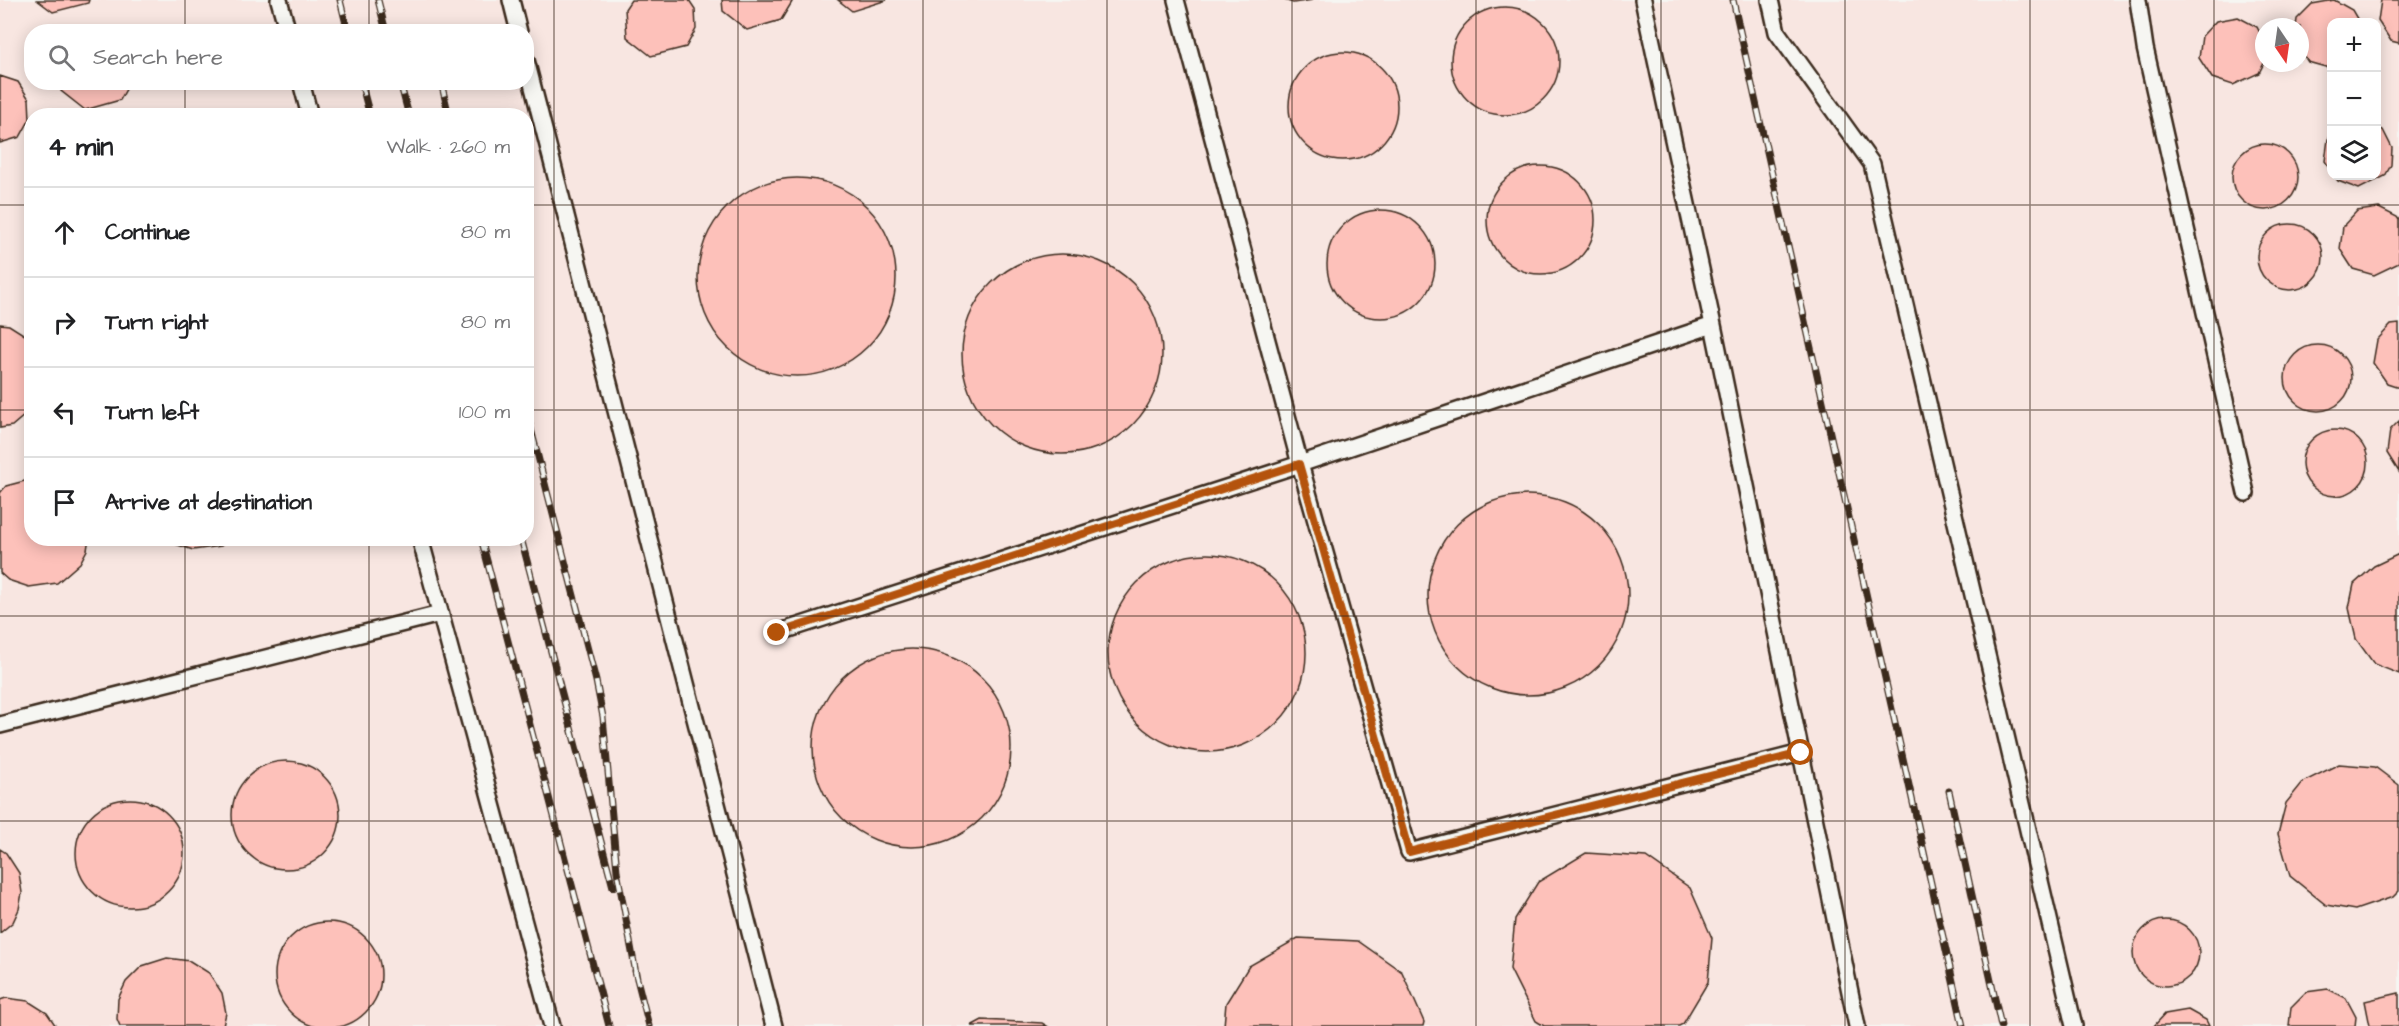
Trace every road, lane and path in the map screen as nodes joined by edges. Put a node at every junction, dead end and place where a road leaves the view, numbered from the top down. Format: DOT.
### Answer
graph roads {
  1 [pos="279,0"];
  2 [pos="511,0"];
  3 [pos="1176,0"];
  4 [pos="1643,0"];
  5 [pos="1770,0"];
  6 [pos="2138,0"];
  7 [pos="286,24"];
  8 [pos="517,24"];
  9 [pos="303,90"];
  10 [pos="534,90"];
  11 [pos="308,108"];
  12 [pos="1713,325"];
  13 [pos="1299,464"];
  14 [pos="2246,493"];
  15 [pos="422,546"];
  16 [pos="440,614"];
  17 [pos="777,633"];
  18 [pos="0,725"];
  19 [pos="1801,753"];
  20 [pos="552,1026"];
  21 [pos="774,1026"];
  22 [pos="1857,1026"];
  23 [pos="2074,1026"];
  1 -- 7 [label="lane"];
  2 -- 8 [label="lane"];
  3 -- 13 [label="lane"];
  4 -- 12 [label="lane"];
  5 -- 23 [label="lane"];
  6 -- 14 [label="lane"];
  9 -- 11 [label="lane"];
  10 -- 21 [label="lane"];
  12 -- 13 [label="lane"];
  12 -- 19 [label="lane"];
  13 -- 17 [label="lane"];
  13 -- 19 [label="lane"];
  15 -- 16 [label="lane"];
  16 -- 18 [label="lane"];
  16 -- 20 [label="lane"];
  19 -- 22 [label="lane"];
}
